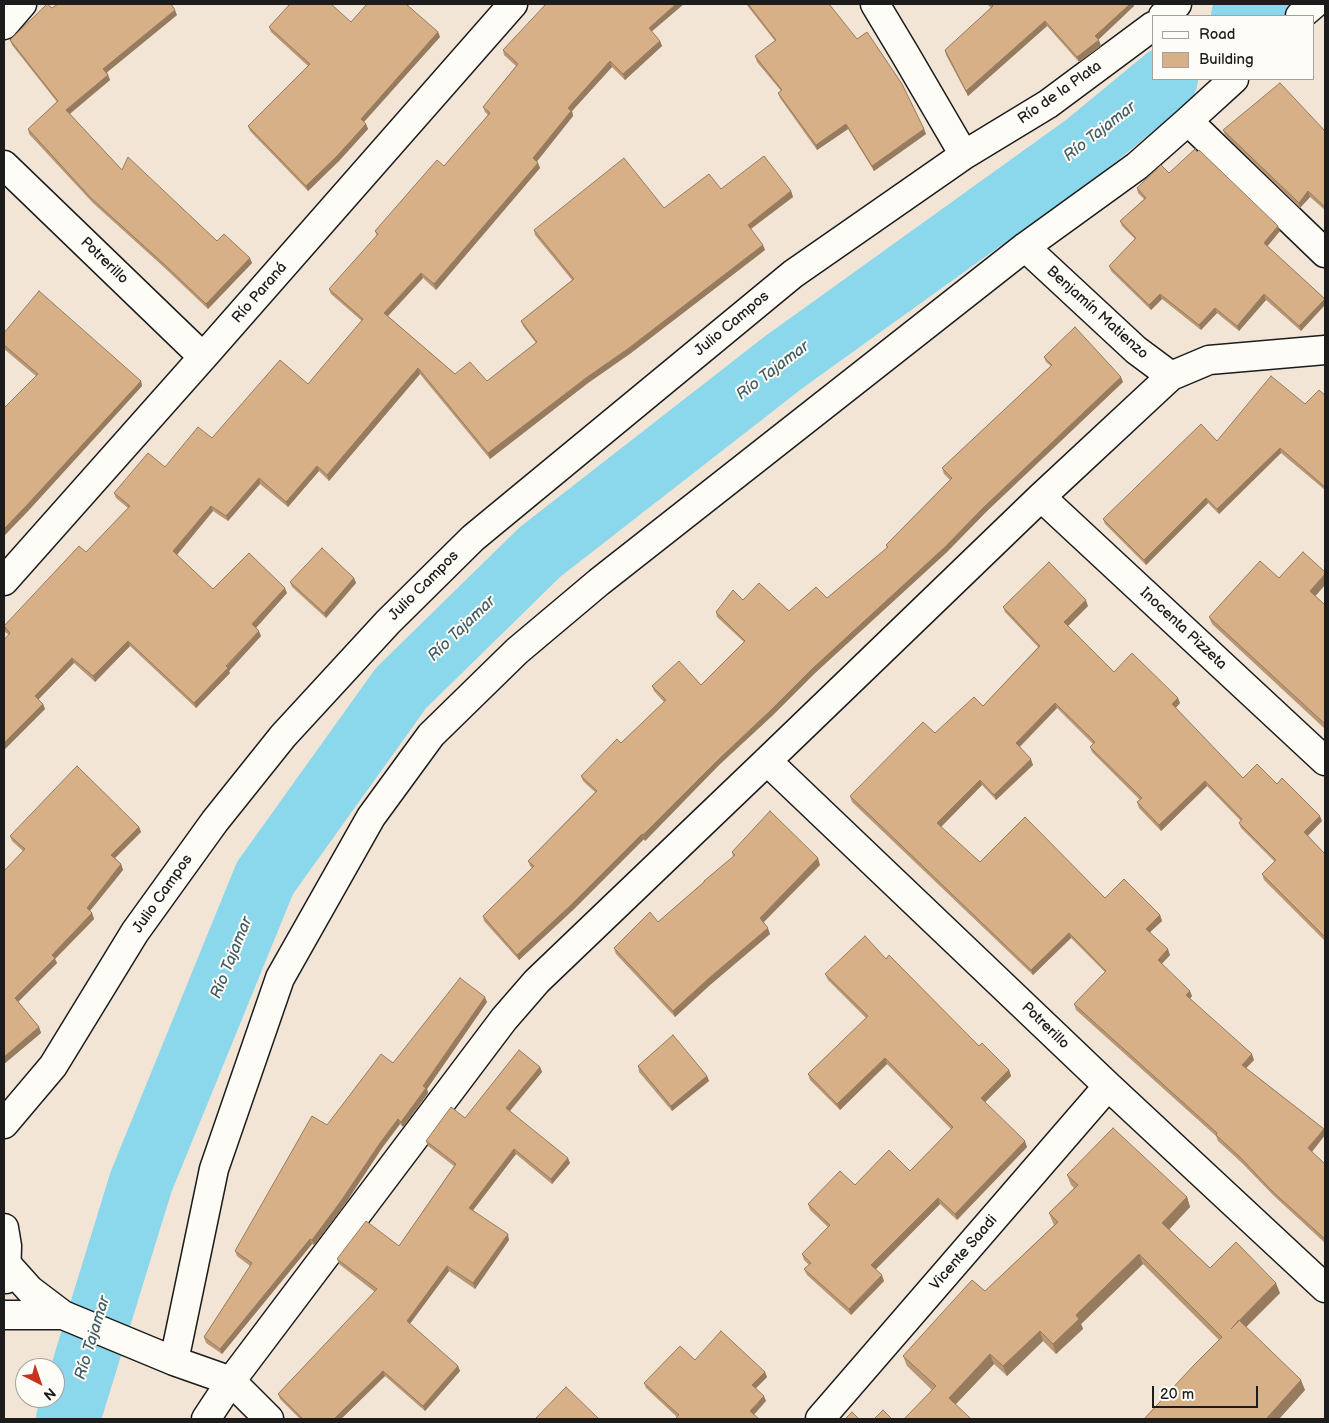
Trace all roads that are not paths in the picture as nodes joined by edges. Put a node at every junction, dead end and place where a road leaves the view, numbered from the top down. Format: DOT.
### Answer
graph roads {
  1 [pos="22,4"];
  2 [pos="513,4"];
  3 [pos="875,4"];
  4 [pos="1176,4"];
  5 [pos="1314,4"];
  6 [pos="1164,15"];
  7 [pos="1301,15"];
  8 [pos="4,25"];
  9 [pos="1152,27"];
  10 [pos="1233,80"];
  11 [pos="1188,121"];
  12 [pos="964,155"];
  13 [pos="4,165"];
  14 [pos="1025,247"];
  15 [pos="1325,253"];
  16 [pos="1325,350"];
  17 [pos="204,358"];
  18 [pos="1171,376"];
  19 [pos="1041,497"];
  20 [pos="4,581"];
  21 [pos="1325,761"];
  22 [pos="768,762"];
  23 [pos="1108,1086"];
  24 [pos="4,1125"];
  25 [pos="4,1228"];
  26 [pos="5,1270"];
  27 [pos="1325,1288"];
  28 [pos="4,1315"];
  29 [pos="63,1315"];
  30 [pos="174,1361"];
  31 [pos="231,1381"];
  32 [pos="206,1419"];
  33 [pos="269,1419"];
  34 [pos="820,1419"];
  1 -- 8 [label="street"];
  2 -- 17 [label="street, Río Paraná"];
  3 -- 12 [label="street"];
  4 -- 6 [label="street"];
  5 -- 7 [label="street"];
  9 -- 12 [label="street, Río de la Plata"];
  10 -- 11 [label="street"];
  11 -- 14 [label="street"];
  11 -- 15 [label="street"];
  12 -- 24 [label="street, Julio Campos"];
  13 -- 17 [label="street, Potrerillo"];
  14 -- 18 [label="street, Benjamín Matienzo"];
  14 -- 30 [label="street"];
  16 -- 18 [label="street"];
  17 -- 20 [label="street, Río Paraná"];
  18 -- 19 [label="street"];
  19 -- 21 [label="street, Inocenta Pizzeta"];
  19 -- 22 [label="street"];
  22 -- 23 [label="street, Potrerillo"];
  22 -- 31 [label="street"];
  23 -- 27 [label="street, Potrerillo"];
  23 -- 34 [label="street, Vicente Saadi"];
  25 -- 26 [label="street"];
  26 -- 29 [label="street"];
  28 -- 29 [label="street"];
  29 -- 30 [label="street"];
  30 -- 31 [label="street"];
  31 -- 32 [label="street"];
  31 -- 33 [label="street"];
}
